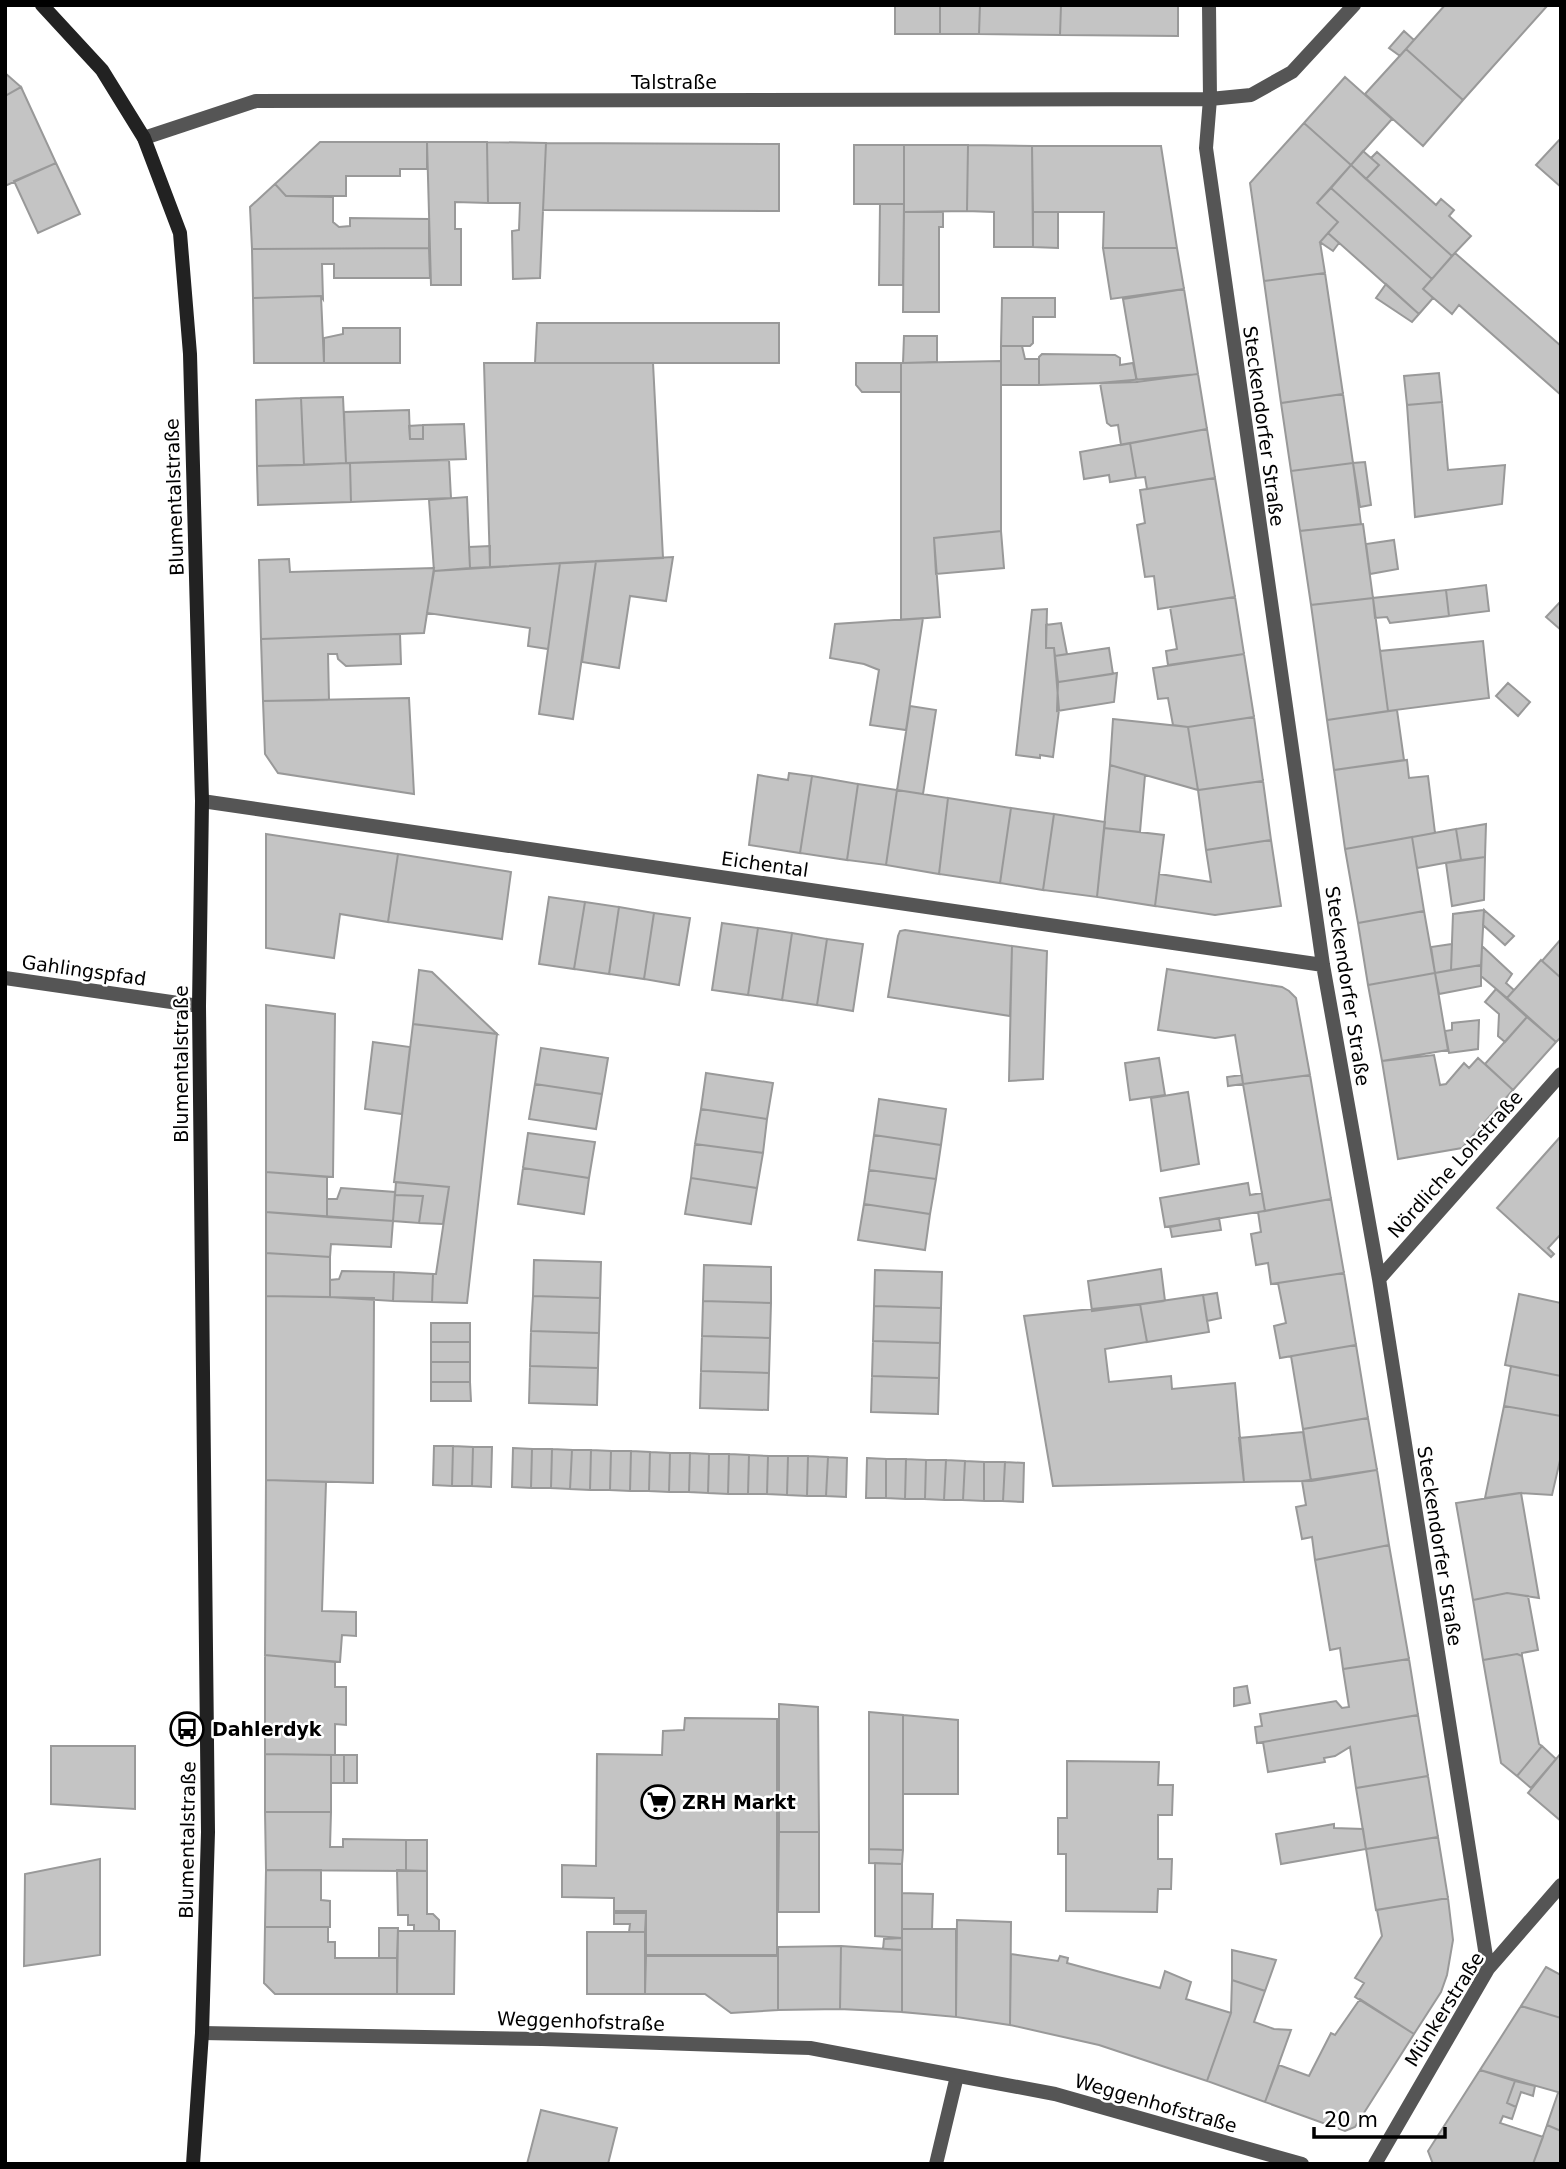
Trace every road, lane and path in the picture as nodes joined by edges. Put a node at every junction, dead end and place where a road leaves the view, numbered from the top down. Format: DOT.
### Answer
graph roads {
  1 [pos="42,5"];
  2 [pos="1209,5"];
  3 [pos="1354,5"];
  4 [pos="1210,99"];
  5 [pos="144,138"];
  6 [pos="202,802"];
  7 [pos="1323,965"];
  8 [pos="5,978"];
  9 [pos="199,1006"];
  10 [pos="1561,1074"];
  11 [pos="1379,1279"];
  12 [pos="1561,1885"];
  13 [pos="1488,1969"];
  14 [pos="202,2034"];
  15 [pos="957,2076"];
  16 [pos="193,2164"];
  17 [pos="936,2164"];
  18 [pos="1302,2164"];
  19 [pos="1375,2164"];
  1 -- 5 [label="main road, Blumentalstraße"];
  2 -- 4 [label="street, Steckendorfer Straße"];
  3 -- 4 [label="street, Talstraße"];
  4 -- 5 [label="street, Talstraße"];
  4 -- 7 [label="street, Steckendorfer Straße"];
  5 -- 6 [label="main road, Blumentalstraße"];
  6 -- 7 [label="street, Eichental"];
  6 -- 9 [label="main road, Blumentalstraße"];
  7 -- 11 [label="street, Steckendorfer Straße"];
  8 -- 9 [label="street, Gahlingspfad"];
  9 -- 14 [label="main road, Blumentalstraße"];
  10 -- 11 [label="street, Nördliche Lohstraße"];
  11 -- 13 [label="street, Steckendorfer Straße"];
  12 -- 13 [label="street, Münkerstraße"];
  13 -- 19 [label="street, Münkerstraße"];
  14 -- 15 [label="street, Weggenhofstraße"];
  14 -- 16 [label="main road, Blumentalstraße"];
  15 -- 17 [label="street"];
  15 -- 18 [label="street, Weggenhofstraße"];
}
